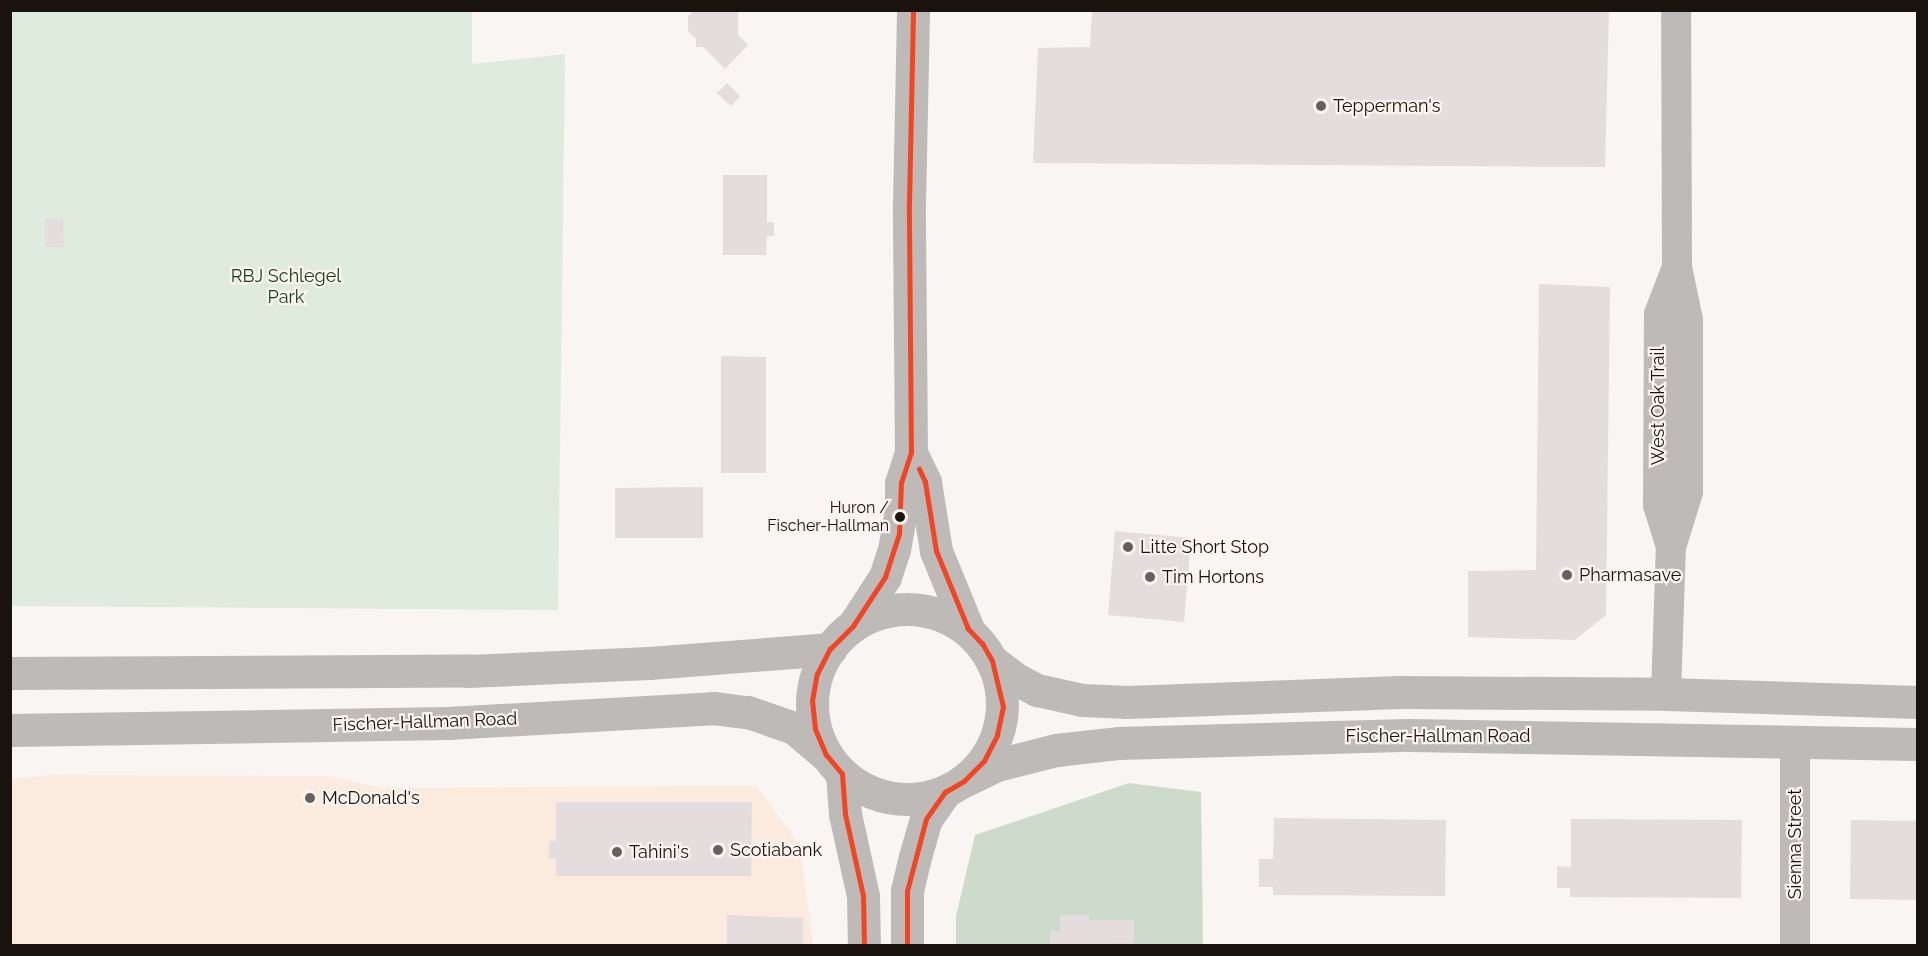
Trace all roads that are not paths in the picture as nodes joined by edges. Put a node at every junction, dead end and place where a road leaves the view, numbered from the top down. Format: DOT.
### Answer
graph roads {
  1 [pos="913,10"];
  2 [pos="1676,10"];
  3 [pos="911,453"];
  4 [pos="853,626"];
  5 [pos="968,629"];
  6 [pos="830,649"];
  7 [pos="992,661"];
  8 [pos="10,673"];
  9 [pos="1666,694"];
  10 [pos="1917,702"];
  11 [pos="10,730"];
  12 [pos="1572,736"];
  13 [pos="1795,743"];
  14 [pos="1917,744"];
  15 [pos="834,764"];
  16 [pos="954,787"];
  17 [pos="864,945"];
  18 [pos="907,945"];
  19 [pos="1795,945"];
  1 -- 3 [label="main road"];
  2 -- 9 [label="street, West Oak Trail"];
  3 -- 4 [label="main road"];
  3 -- 5 [label="main road"];
  4 -- 5 [label="main road"];
  4 -- 6 [label="main road"];
  5 -- 7 [label="main road"];
  6 -- 8 [label="main road"];
  6 -- 15 [label="main road"];
  7 -- 9 [label="main road"];
  7 -- 16 [label="main road"];
  9 -- 10 [label="main road"];
  9 -- 12 [label="main road"];
  11 -- 15 [label="main road, Fischer-Hallman Road"];
  12 -- 13 [label="main road, Fischer-Hallman Road"];
  12 -- 16 [label="main road, Fischer-Hallman Road"];
  13 -- 14 [label="main road, Fischer-Hallman Road"];
  13 -- 19 [label="street, Sienna Street"];
  15 -- 16 [label="main road"];
  15 -- 17 [label="main road"];
  16 -- 18 [label="main road"];
}
